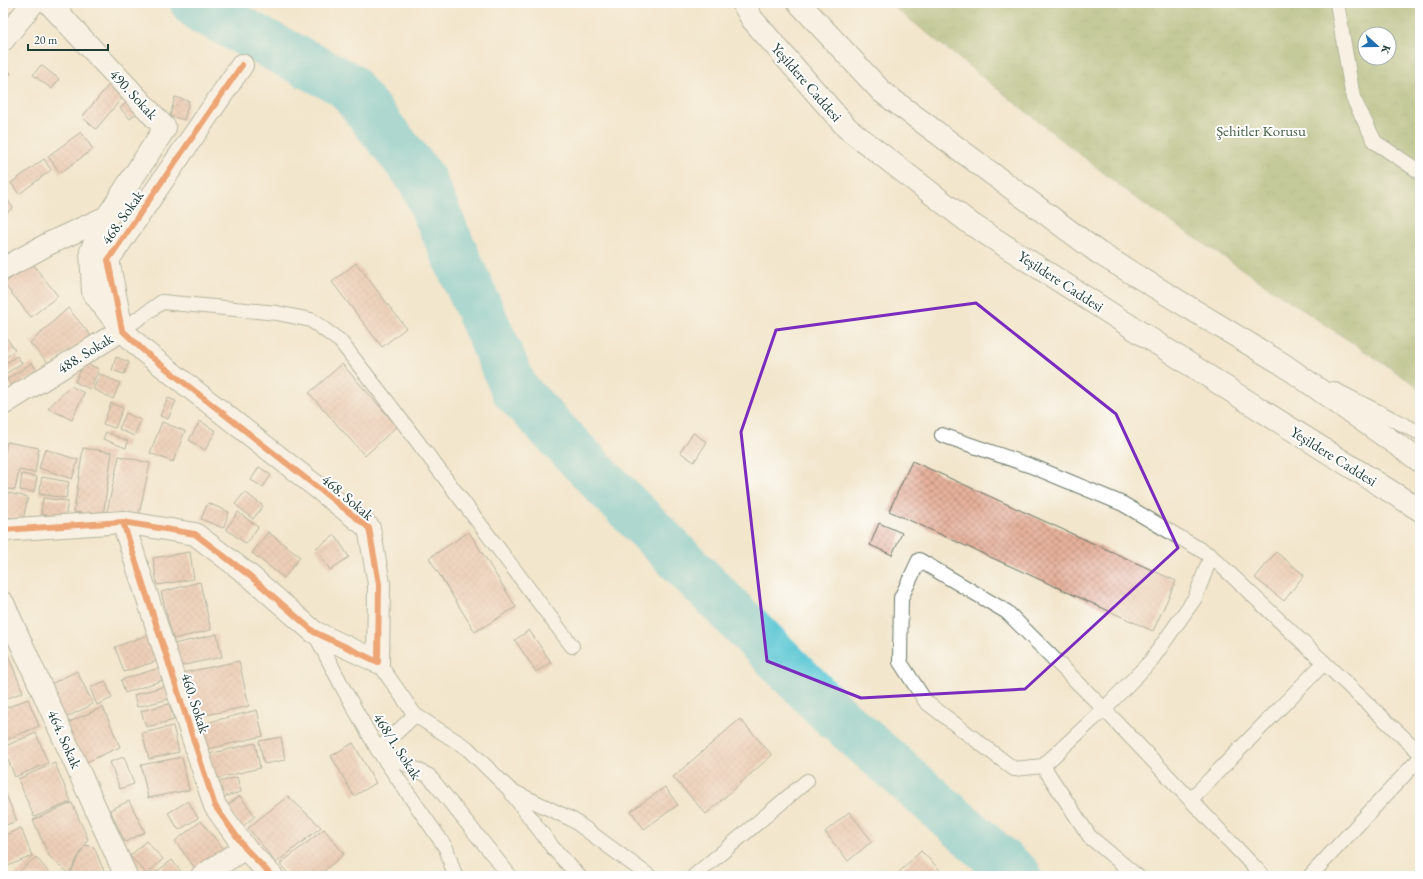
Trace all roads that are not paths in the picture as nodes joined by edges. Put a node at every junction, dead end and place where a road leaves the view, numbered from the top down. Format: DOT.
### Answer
graph roads {
  1 [pos="33,3"];
  2 [pos="49,3"];
  3 [pos="799,3"];
  4 [pos="1337,3"];
  5 [pos="744,8"];
  6 [pos="3,40"];
  7 [pos="242,65"];
  8 [pos="1420,172"];
  9 [pos="107,217"];
  10 [pos="3,269"];
  11 [pos="122,330"];
  12 [pos="1284,365"];
  13 [pos="3,404"];
  14 [pos="1420,432"];
  15 [pos="942,435"];
  16 [pos="1420,460"];
  17 [pos="1420,510"];
  18 [pos="124,522"];
  19 [pos="3,530"];
  20 [pos="1211,556"];
  21 [pos="3,603"];
  22 [pos="314,632"];
  23 [pos="572,646"];
  24 [pos="378,662"];
  25 [pos="1324,663"];
  26 [pos="1104,709"];
  27 [pos="415,715"];
  28 [pos="378,750"];
  29 [pos="1420,752"];
  30 [pos="1420,758"];
  31 [pos="1043,766"];
  32 [pos="807,781"];
  33 [pos="510,790"];
  34 [pos="1191,800"];
  35 [pos="245,848"];
  36 [pos="126,876"];
  37 [pos="202,876"];
  38 [pos="272,876"];
  39 [pos="455,876"];
  40 [pos="510,876"];
  41 [pos="579,876"];
  42 [pos="649,876"];
  43 [pos="694,876"];
  44 [pos="1137,876"];
  45 [pos="1263,876"];
  46 [pos="1310,876"];
  1 -- 6 [label="main road"];
  2 -- 9 [label="main road, 490. Sokak"];
  3 -- 12 [label="main road"];
  4 -- 8 [label="lane"];
  5 -- 17 [label="main road, Yeşildere Caddesi"];
  7 -- 11 [label="main road, 468. Sokak"];
  9 -- 10 [label="main road"];
  9 -- 11 [label="main road, 488. Sokak"];
  11 -- 13 [label="main road, 488. Sokak"];
  11 -- 23 [label="lane"];
  11 -- 24 [label="main road, 468. Sokak"];
  12 -- 14 [label="lane"];
  12 -- 16 [label="main road"];
  15 -- 20 [label="lane"];
  18 -- 19 [label="main road"];
  18 -- 22 [label="main road"];
  18 -- 35 [label="main road, 460. Sokak"];
  20 -- 25 [label="lane"];
  20 -- 26 [label="lane"];
  21 -- 36 [label="main road, 464. Sokak"];
  22 -- 24 [label="main road"];
  22 -- 28 [label="lane, 468/1. Sokak"];
  24 -- 27 [label="lane"];
  25 -- 29 [label="lane"];
  25 -- 34 [label="lane"];
  26 -- 31 [label="lane"];
  26 -- 31 [label="lane"];
  26 -- 34 [label="lane"];
  27 -- 28 [label="lane"];
  27 -- 33 [label="lane"];
  28 -- 39 [label="lane, 468/1. Sokak"];
  28 -- 40 [label="lane"];
  30 -- 46 [label="lane"];
  31 -- 44 [label="lane"];
  32 -- 43 [label="lane"];
  33 -- 41 [label="lane"];
  33 -- 42 [label="lane"];
  34 -- 45 [label="lane"];
  35 -- 37 [label="main road"];
  35 -- 38 [label="main road, 460. Sokak"];
}
